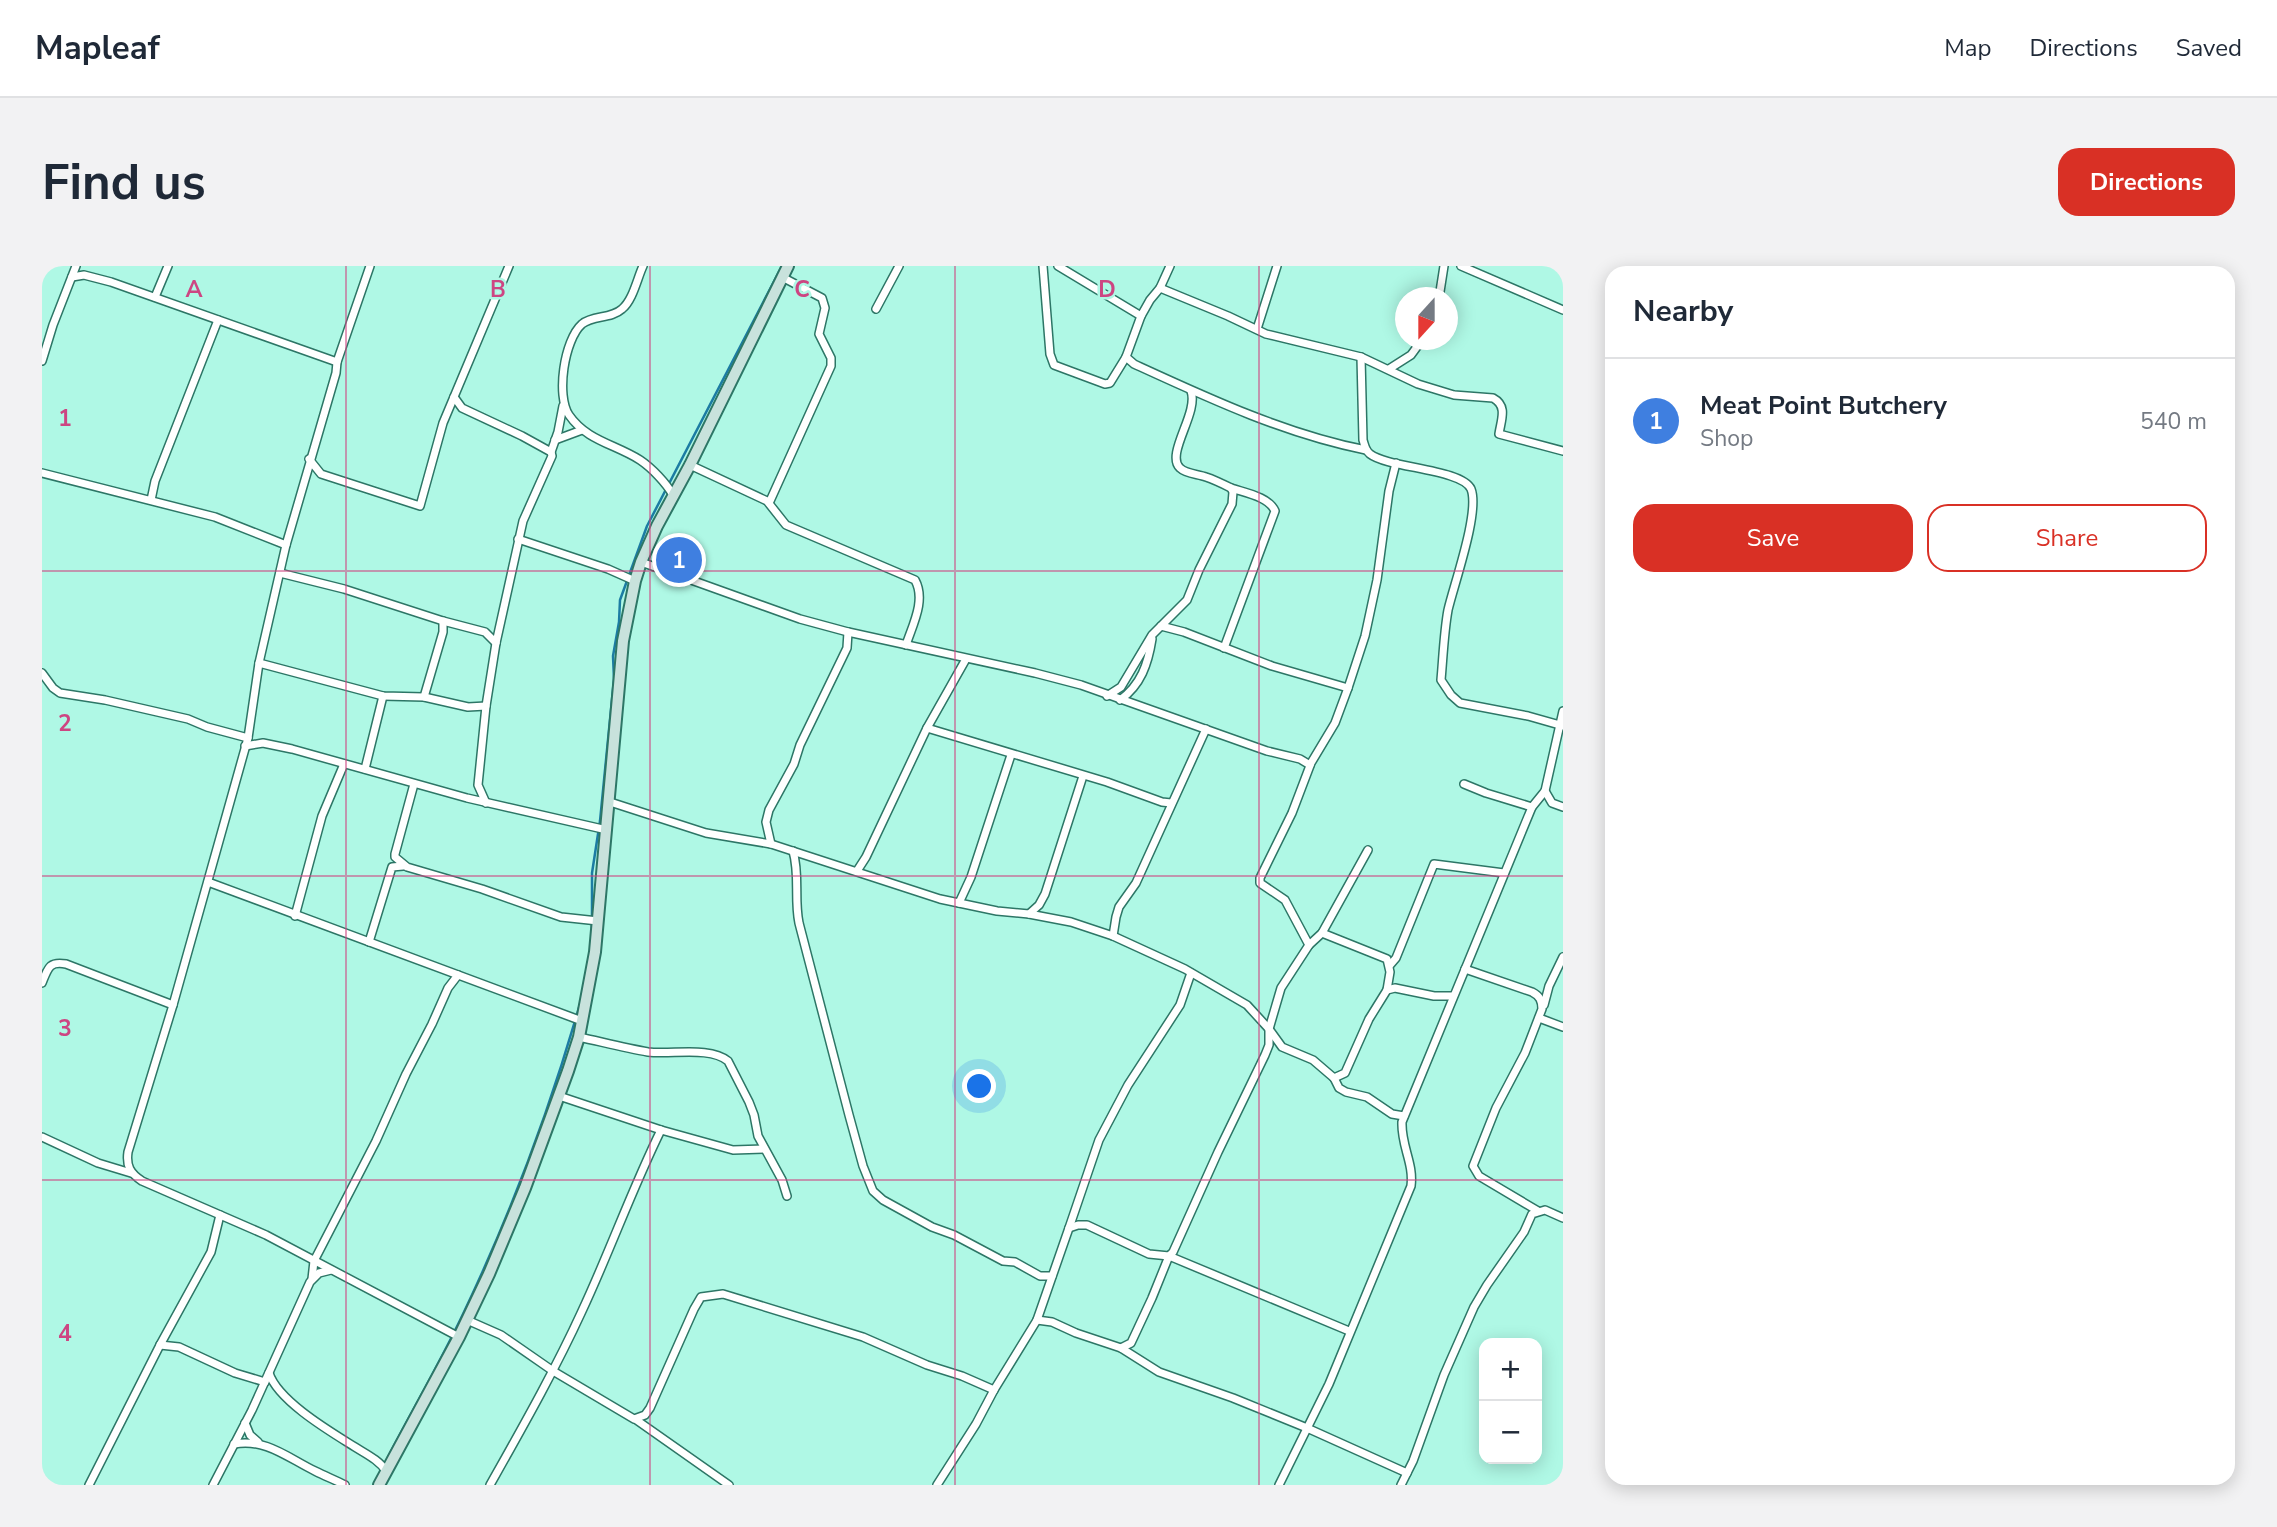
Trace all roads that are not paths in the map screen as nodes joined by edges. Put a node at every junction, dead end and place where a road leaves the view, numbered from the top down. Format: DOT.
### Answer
graph roads {
  1 [pos="76,266"];
  2 [pos="168,266"];
  3 [pos="370,266"];
  4 [pos="509,266"];
  5 [pos="643,266"];
  6 [pos="899,266"];
  7 [pos="1043,266"];
  8 [pos="1058,266"];
  9 [pos="1170,266"];
  10 [pos="1277,266"];
  11 [pos="1444,266"];
  12 [pos="1461,266"];
  13 [pos="785,271"];
  14 [pos="84,275"];
  15 [pos="72,277"];
  16 [pos="1441,287"];
  17 [pos="1160,288"];
  18 [pos="155,297"];
  19 [pos="876,309"];
  20 [pos="1563,310"];
  21 [pos="1141,316"];
  22 [pos="218,320"];
  23 [pos="1257,329"];
  24 [pos="44,346"];
  25 [pos="1415,350"];
  26 [pos="1126,357"];
  27 [pos="1361,357"];
  28 [pos="42,361"];
  29 [pos="337,362"];
  30 [pos="1389,369"];
  31 [pos="1192,391"];
  32 [pos="454,397"];
  33 [pos="563,404"];
  34 [pos="582,430"];
  35 [pos="555,440"];
  36 [pos="1366,450"];
  37 [pos="1563,451"];
  38 [pos="551,452"];
  39 [pos="309,460"];
  40 [pos="1396,463"];
  41 [pos="690,465"];
  42 [pos="42,473"];
  43 [pos="1231,488"];
  44 [pos="673,495"];
  45 [pos="151,500"];
  46 [pos="770,501"];
  47 [pos="518,539"];
  48 [pos="286,545"];
  49 [pos="641,562"];
  50 [pos="280,573"];
  51 [pos="635,581"];
  52 [pos="443,621"];
  53 [pos="1161,626"];
  54 [pos="848,632"];
  55 [pos="1152,635"];
  56 [pos="496,643"];
  57 [pos="906,645"];
  58 [pos="1224,648"];
  59 [pos="966,659"];
  60 [pos="260,663"];
  61 [pos="42,673"];
  62 [pos="1348,688"];
  63 [pos="1107,695"];
  64 [pos="383,696"];
  65 [pos="424,697"];
  66 [pos="1120,700"];
  67 [pos="486,706"];
  68 [pos="1563,712"];
  69 [pos="1561,726"];
  70 [pos="928,728"];
  71 [pos="1206,729"];
  72 [pos="246,742"];
  73 [pos="1011,755"];
  74 [pos="344,764"];
  75 [pos="1310,765"];
  76 [pos="365,769"];
  77 [pos="1083,776"];
  78 [pos="414,784"];
  79 [pos="1464,784"];
  80 [pos="478,785"];
  81 [pos="1545,792"];
  82 [pos="467,798"];
  83 [pos="610,802"];
  84 [pos="486,803"];
  85 [pos="1171,803"];
  86 [pos="1532,807"];
  87 [pos="1563,807"];
  88 [pos="607,831"];
  89 [pos="771,844"];
  90 [pos="1368,850"];
  91 [pos="793,851"];
  92 [pos="395,857"];
  93 [pos="392,867"];
  94 [pos="407,867"];
  95 [pos="857,871"];
  96 [pos="1504,873"];
  97 [pos="208,882"];
  98 [pos="959,903"];
  99 [pos="1029,914"];
  100 [pos="295,916"];
  101 [pos="598,921"];
  102 [pos="1322,933"];
  103 [pos="1113,936"];
  104 [pos="369,942"];
  105 [pos="1309,945"];
  106 [pos="1563,957"];
  107 [pos="1390,965"];
  108 [pos="1465,969"];
  109 [pos="1191,973"];
  110 [pos="458,975"];
  111 [pos="42,983"];
  112 [pos="1549,986"];
  113 [pos="1387,990"];
  114 [pos="1535,994"];
  115 [pos="1453,996"];
  116 [pos="173,1005"];
  117 [pos="1542,1009"];
  118 [pos="1539,1018"];
  119 [pos="582,1021"];
  120 [pos="1563,1027"];
  121 [pos="1269,1028"];
  122 [pos="579,1037"];
  123 [pos="1282,1047"];
  124 [pos="1265,1055"];
  125 [pos="1334,1078"];
  126 [pos="559,1096"];
  127 [pos="1404,1116"];
  128 [pos="661,1130"];
  129 [pos="42,1137"];
  130 [pos="764,1149"];
  131 [pos="131,1174"];
  132 [pos="787,1196"];
  133 [pos="1538,1211"];
  134 [pos="220,1215"];
  135 [pos="1563,1217"];
  136 [pos="1069,1228"];
  137 [pos="1169,1256"];
  138 [pos="314,1261"];
  139 [pos="331,1270"];
  140 [pos="1040,1276"];
  141 [pos="1052,1276"];
  142 [pos="312,1279"];
  143 [pos="1046,1291"];
  144 [pos="467,1320"];
  145 [pos="1037,1320"];
  146 [pos="1349,1331"];
  147 [pos="459,1337"];
  148 [pos="160,1345"];
  149 [pos="1121,1348"];
  150 [pos="553,1371"];
  151 [pos="269,1373"];
  152 [pos="265,1382"];
  153 [pos="994,1390"];
  154 [pos="634,1419"];
  155 [pos="245,1423"];
  156 [pos="1307,1428"];
  157 [pos="258,1443"];
  158 [pos="234,1444"];
  159 [pos="386,1471"];
  160 [pos="1407,1473"];
  161 [pos="89,1485"];
  162 [pos="213,1485"];
  163 [pos="345,1485"];
  164 [pos="379,1485"];
  165 [pos="490,1485"];
  166 [pos="729,1485"];
  167 [pos="937,1485"];
  168 [pos="1279,1485"];
  169 [pos="1401,1485"];
  1 -- 14 [label="street"];
  1 -- 15 [label="street"];
  2 -- 18 [label="street"];
  3 -- 29 [label="street"];
  4 -- 32 [label="street"];
  5 -- 33 [label="street"];
  6 -- 19 [label="street"];
  7 -- 26 [label="street"];
  8 -- 21 [label="street"];
  9 -- 17 [label="street"];
  10 -- 23 [label="street"];
  11 -- 16 [label="street"];
  12 -- 20 [label="street"];
  13 -- 41 [label="main road"];
  13 -- 46 [label="street"];
  14 -- 15 [label="street"];
  14 -- 18 [label="street"];
  15 -- 24 [label="street"];
  17 -- 21 [label="street"];
  17 -- 23 [label="street"];
  18 -- 22 [label="street"];
  21 -- 26 [label="street"];
  22 -- 29 [label="street"];
  22 -- 45 [label="street"];
  23 -- 27 [label="street"];
  24 -- 28 [label="street"];
  25 -- 30 [label="street"];
  26 -- 31 [label="street"];
  27 -- 30 [label="street"];
  27 -- 36 [label="street"];
  29 -- 39 [label="street"];
  30 -- 37 [label="street"];
  31 -- 36 [label="street"];
  31 -- 43 [label="street"];
  32 -- 38 [label="street"];
  32 -- 39 [label="street"];
  33 -- 34 [label="street"];
  33 -- 35 [label="street"];
  34 -- 35 [label="street"];
  34 -- 44 [label="street"];
  35 -- 38 [label="street"];
  36 -- 40 [label="street"];
  38 -- 47 [label="street"];
  39 -- 48 [label="street"];
  40 -- 62 [label="street"];
  40 -- 69 [label="street"];
  41 -- 44 [label="main road"];
  41 -- 57 [label="street"];
  42 -- 45 [label="street"];
  43 -- 53 [label="street"];
  43 -- 58 [label="street"];
  44 -- 49 [label="main road"];
  45 -- 48 [label="street"];
  47 -- 51 [label="street"];
  47 -- 56 [label="street"];
  48 -- 50 [label="street"];
  49 -- 51 [label="main road"];
  49 -- 54 [label="street"];
  50 -- 52 [label="street"];
  50 -- 60 [label="street"];
  51 -- 83 [label="main road"];
  52 -- 56 [label="street"];
  52 -- 65 [label="street"];
  53 -- 55 [label="street"];
  53 -- 58 [label="street"];
  54 -- 57 [label="street"];
  54 -- 89 [label="street"];
  55 -- 63 [label="street"];
  55 -- 66 [label="street"];
  56 -- 67 [label="street"];
  57 -- 59 [label="street"];
  58 -- 62 [label="street"];
  59 -- 63 [label="street"];
  59 -- 70 [label="street"];
  60 -- 64 [label="street"];
  60 -- 72 [label="street"];
  61 -- 72 [label="street"];
  62 -- 75 [label="street"];
  63 -- 66 [label="street"];
  64 -- 65 [label="street"];
  64 -- 76 [label="street"];
  65 -- 67 [label="street"];
  66 -- 71 [label="street"];
  67 -- 80 [label="street"];
  68 -- 69 [label="street"];
  69 -- 81 [label="street"];
  70 -- 73 [label="street"];
  70 -- 95 [label="street"];
  71 -- 75 [label="street"];
  71 -- 85 [label="street"];
  72 -- 74 [label="street"];
  72 -- 97 [label="street"];
  73 -- 77 [label="street"];
  73 -- 98 [label="street"];
  74 -- 76 [label="street"];
  74 -- 100 [label="street"];
  75 -- 105 [label="street"];
  76 -- 78 [label="street"];
  77 -- 85 [label="street"];
  77 -- 99 [label="street"];
  78 -- 82 [label="street"];
  78 -- 92 [label="street"];
  79 -- 86 [label="street"];
  80 -- 82 [label="street"];
  80 -- 84 [label="street"];
  81 -- 86 [label="street"];
  81 -- 87 [label="street"];
  82 -- 84 [label="street"];
  83 -- 88 [label="main road"];
  83 -- 89 [label="street"];
  84 -- 88 [label="street"];
  85 -- 103 [label="street"];
  86 -- 96 [label="street"];
  88 -- 101 [label="main road"];
  89 -- 91 [label="street"];
  90 -- 102 [label="street"];
  91 -- 95 [label="street"];
  91 -- 140 [label="street"];
  92 -- 93 [label="street"];
  92 -- 94 [label="street"];
  93 -- 94 [label="street"];
  93 -- 104 [label="street"];
  94 -- 101 [label="street"];
  95 -- 98 [label="street"];
  96 -- 107 [label="street"];
  96 -- 108 [label="street"];
  97 -- 100 [label="street"];
  97 -- 116 [label="street"];
  98 -- 99 [label="street"];
  99 -- 103 [label="street"];
  100 -- 104 [label="street"];
  101 -- 119 [label="main road"];
  102 -- 105 [label="street"];
  102 -- 107 [label="street"];
  103 -- 109 [label="street"];
  104 -- 110 [label="street"];
  105 -- 121 [label="street"];
  106 -- 112 [label="street"];
  107 -- 113 [label="street"];
  108 -- 114 [label="street"];
  108 -- 115 [label="street"];
  109 -- 121 [label="street"];
  109 -- 136 [label="street"];
  110 -- 119 [label="street"];
  110 -- 138 [label="street"];
  111 -- 116 [label="street"];
  112 -- 114 [label="street"];
  112 -- 117 [label="street"];
  113 -- 115 [label="street"];
  113 -- 125 [label="street"];
  114 -- 117 [label="street"];
  115 -- 127 [label="street"];
  116 -- 131 [label="street"];
  117 -- 118 [label="street"];
  118 -- 120 [label="street"];
  118 -- 133 [label="street"];
  119 -- 122 [label="main road"];
  121 -- 123 [label="street"];
  121 -- 124 [label="street"];
  122 -- 126 [label="main road"];
  122 -- 130 [label="street"];
  123 -- 124 [label="street"];
  123 -- 125 [label="street"];
  124 -- 137 [label="street"];
  125 -- 127 [label="street"];
  126 -- 128 [label="street"];
  126 -- 144 [label="main road"];
  127 -- 146 [label="street"];
  128 -- 130 [label="street"];
  128 -- 150 [label="street"];
  129 -- 131 [label="street"];
  130 -- 132 [label="street"];
  131 -- 134 [label="street"];
  133 -- 135 [label="street"];
  133 -- 160 [label="street"];
  134 -- 138 [label="street"];
  134 -- 148 [label="street"];
  136 -- 137 [label="street"];
  136 -- 141 [label="street"];
  137 -- 146 [label="street"];
  137 -- 149 [label="street"];
  138 -- 139 [label="street"];
  138 -- 142 [label="street"];
  139 -- 142 [label="street"];
  139 -- 147 [label="street"];
  140 -- 141 [label="street"];
  140 -- 143 [label="street"];
  141 -- 143 [label="street"];
  142 -- 151 [label="street"];
  143 -- 145 [label="street"];
  144 -- 147 [label="main road"];
  144 -- 150 [label="street"];
  145 -- 149 [label="street"];
  145 -- 153 [label="street"];
  146 -- 156 [label="street"];
  147 -- 159 [label="main road"];
  148 -- 152 [label="street"];
  148 -- 161 [label="street"];
  149 -- 156 [label="street"];
  150 -- 154 [label="street"];
  150 -- 165 [label="street"];
  151 -- 152 [label="street"];
  151 -- 159 [label="street"];
  152 -- 155 [label="street"];
  153 -- 154 [label="street"];
  153 -- 167 [label="street"];
  154 -- 166 [label="street"];
  155 -- 157 [label="street"];
  155 -- 158 [label="street"];
  156 -- 160 [label="street"];
  156 -- 168 [label="street"];
  157 -- 158 [label="street"];
  157 -- 163 [label="street"];
  158 -- 162 [label="street"];
  159 -- 164 [label="main road"];
  160 -- 169 [label="street"];
}
